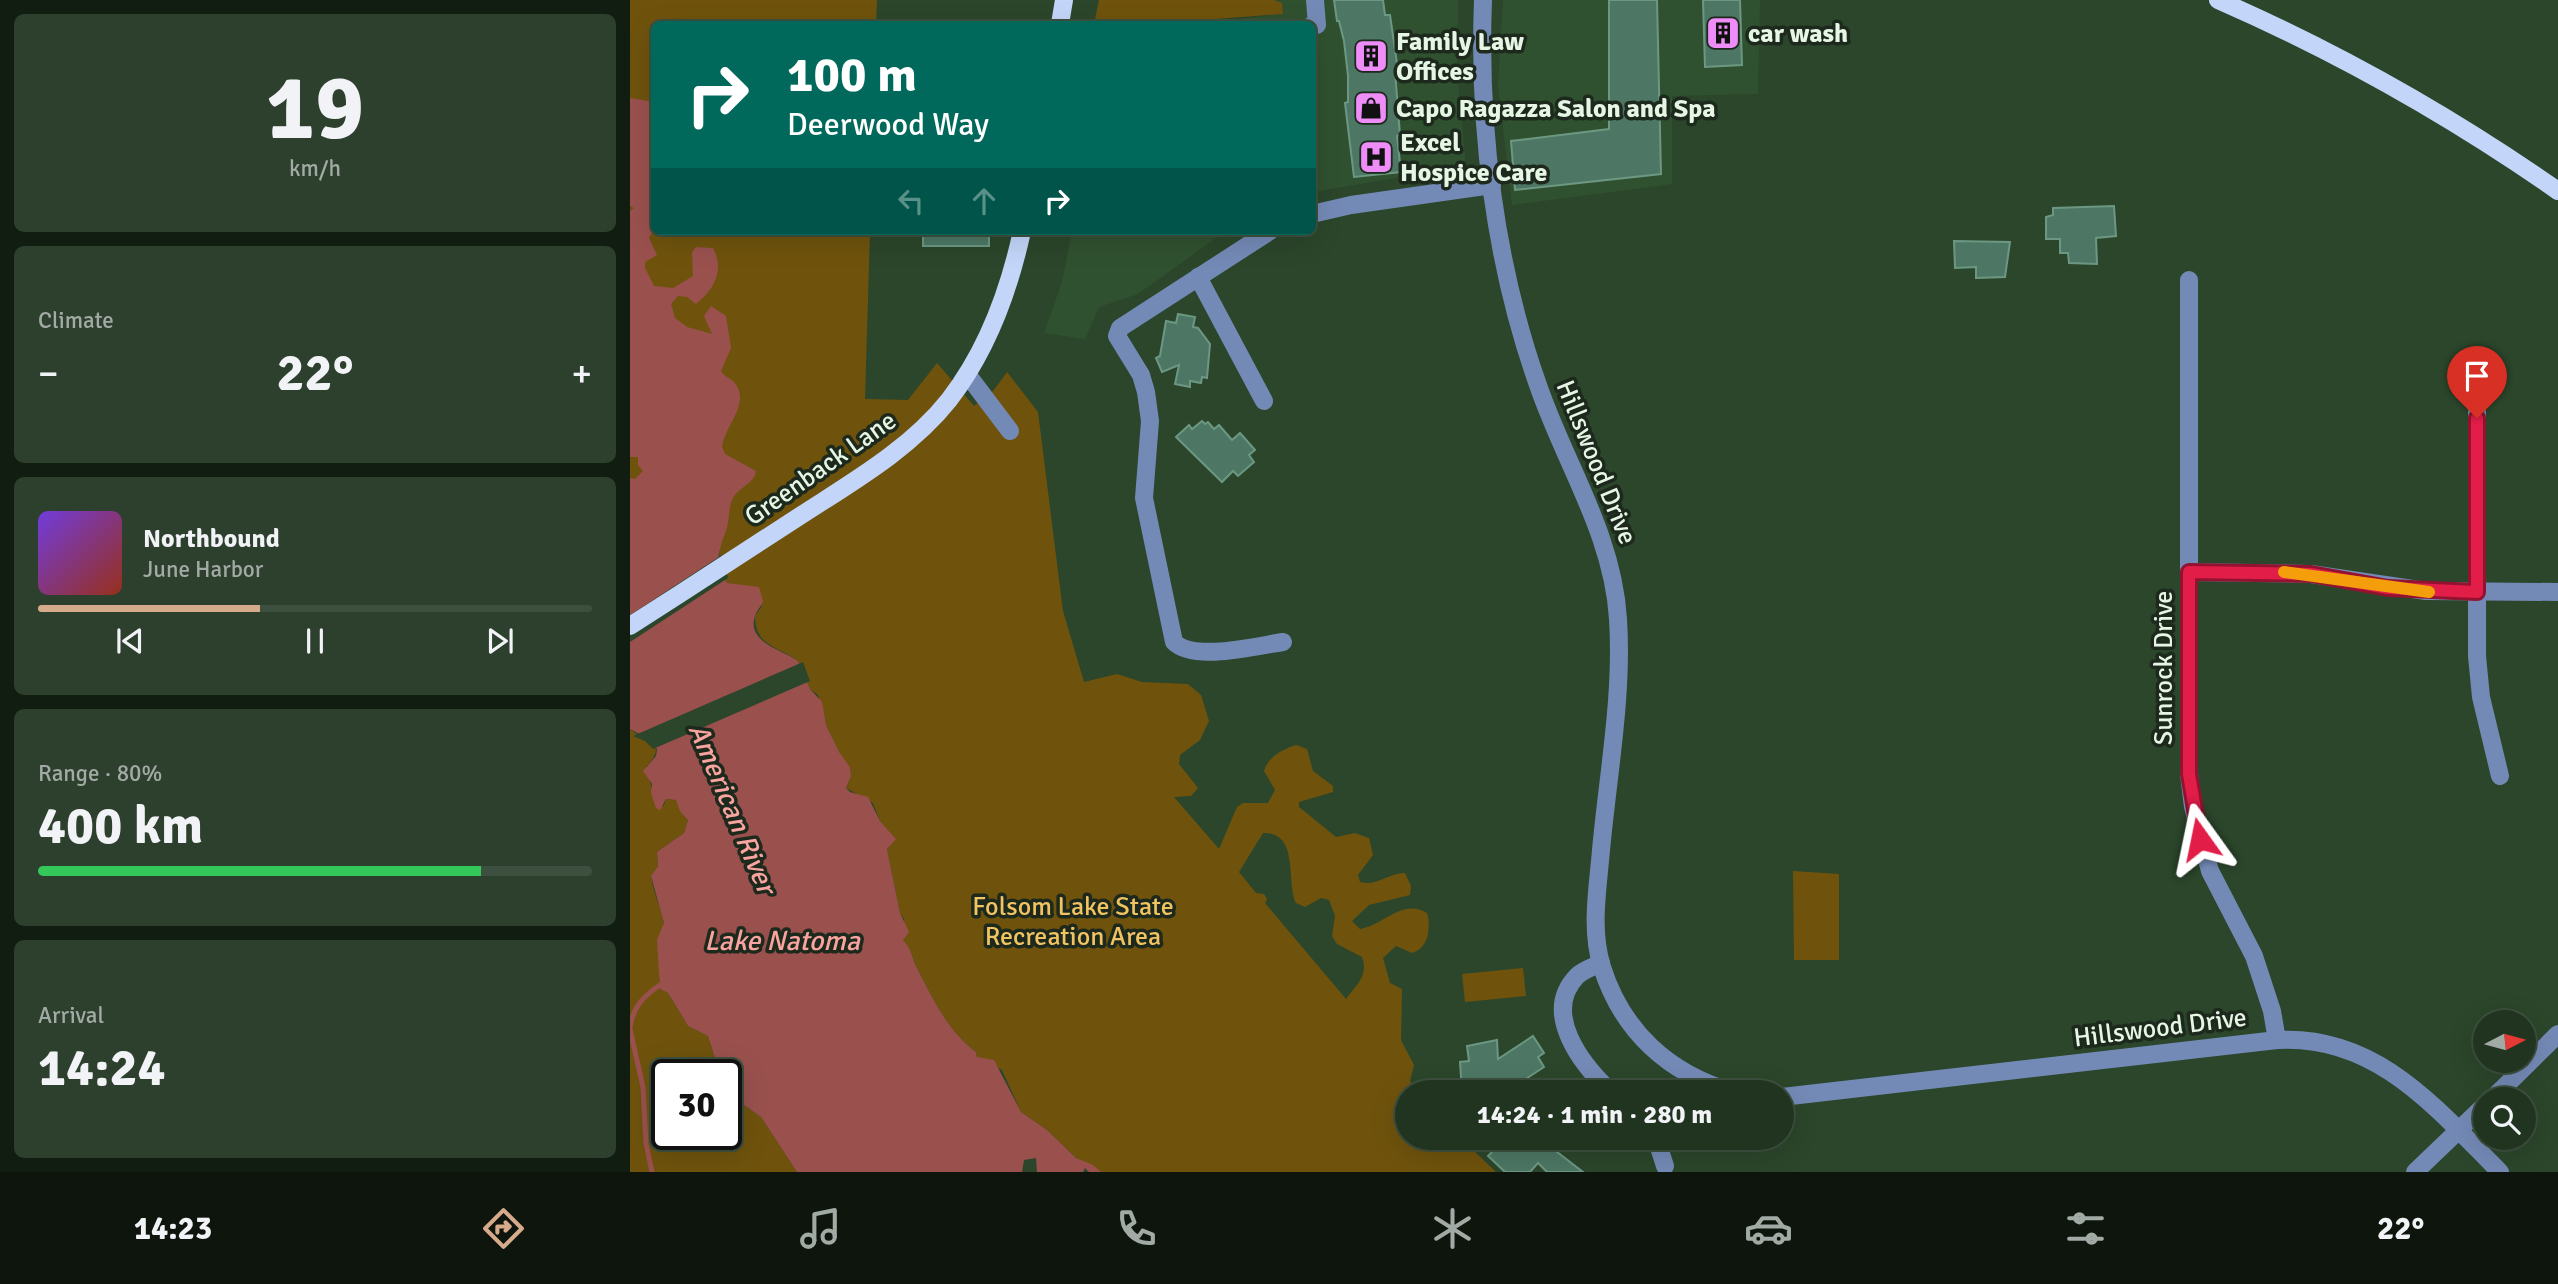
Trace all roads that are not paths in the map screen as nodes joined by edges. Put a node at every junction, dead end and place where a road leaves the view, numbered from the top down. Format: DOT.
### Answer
graph roads {
  1 [pos="1064,0"];
  2 [pos="1315,0"];
  3 [pos="1483,0"];
  4 [pos="2218,0"];
  5 [pos="1060,21"];
  6 [pos="1316,25"];
  7 [pos="1492,186"];
  8 [pos="2558,191"];
  9 [pos="1316,213"];
  10 [pos="1021,235"];
  11 [pos="1264,235"];
  12 [pos="1198,277"];
  13 [pos="2189,279"];
  14 [pos="968,374"];
  15 [pos="2477,393"];
  16 [pos="1265,401"];
  17 [pos="1010,431"];
  18 [pos="2189,572"];
  19 [pos="2477,592"];
  20 [pos="2558,592"];
  21 [pos="630,626"];
  22 [pos="1283,642"];
  23 [pos="2500,776"];
  24 [pos="1601,963"];
  25 [pos="2558,1034"];
  26 [pos="2277,1040"];
  27 [pos="1598,1080"];
  28 [pos="1699,1080"];
  29 [pos="2503,1087"];
  30 [pos="1794,1096"];
  31 [pos="2473,1117"];
  32 [pos="2458,1131"];
  33 [pos="1660,1150"];
  34 [pos="1665,1166"];
  35 [pos="2415,1172"];
  36 [pos="2500,1172"];
  1 -- 5 [label="main road"];
  2 -- 6 [label="street"];
  3 -- 7 [label="street, Hillswood Drive"];
  4 -- 8 [label="main road"];
  7 -- 9 [label="street"];
  7 -- 24 [label="street, Hillswood Drive"];
  10 -- 14 [label="main road, Greenback Lane"];
  11 -- 12 [label="street"];
  12 -- 16 [label="street"];
  12 -- 22 [label="street"];
  13 -- 18 [label="street, Sunrock Drive"];
  14 -- 17 [label="street"];
  14 -- 21 [label="main road, Greenback Lane"];
  15 -- 19 [label="street"];
  18 -- 19 [label="street"];
  18 -- 26 [label="street, Sunrock Drive"];
  19 -- 20 [label="street"];
  19 -- 23 [label="street"];
  24 -- 27 [label="street"];
  24 -- 28 [label="street, Hillswood Drive"];
  25 -- 29 [label="street"];
  26 -- 30 [label="street, Hillswood Drive"];
  26 -- 32 [label="street, Hillswood Drive"];
  31 -- 32 [label="street"];
  32 -- 35 [label="street"];
  32 -- 36 [label="street, Hillswood Drive"];
  33 -- 34 [label="street"];
}
